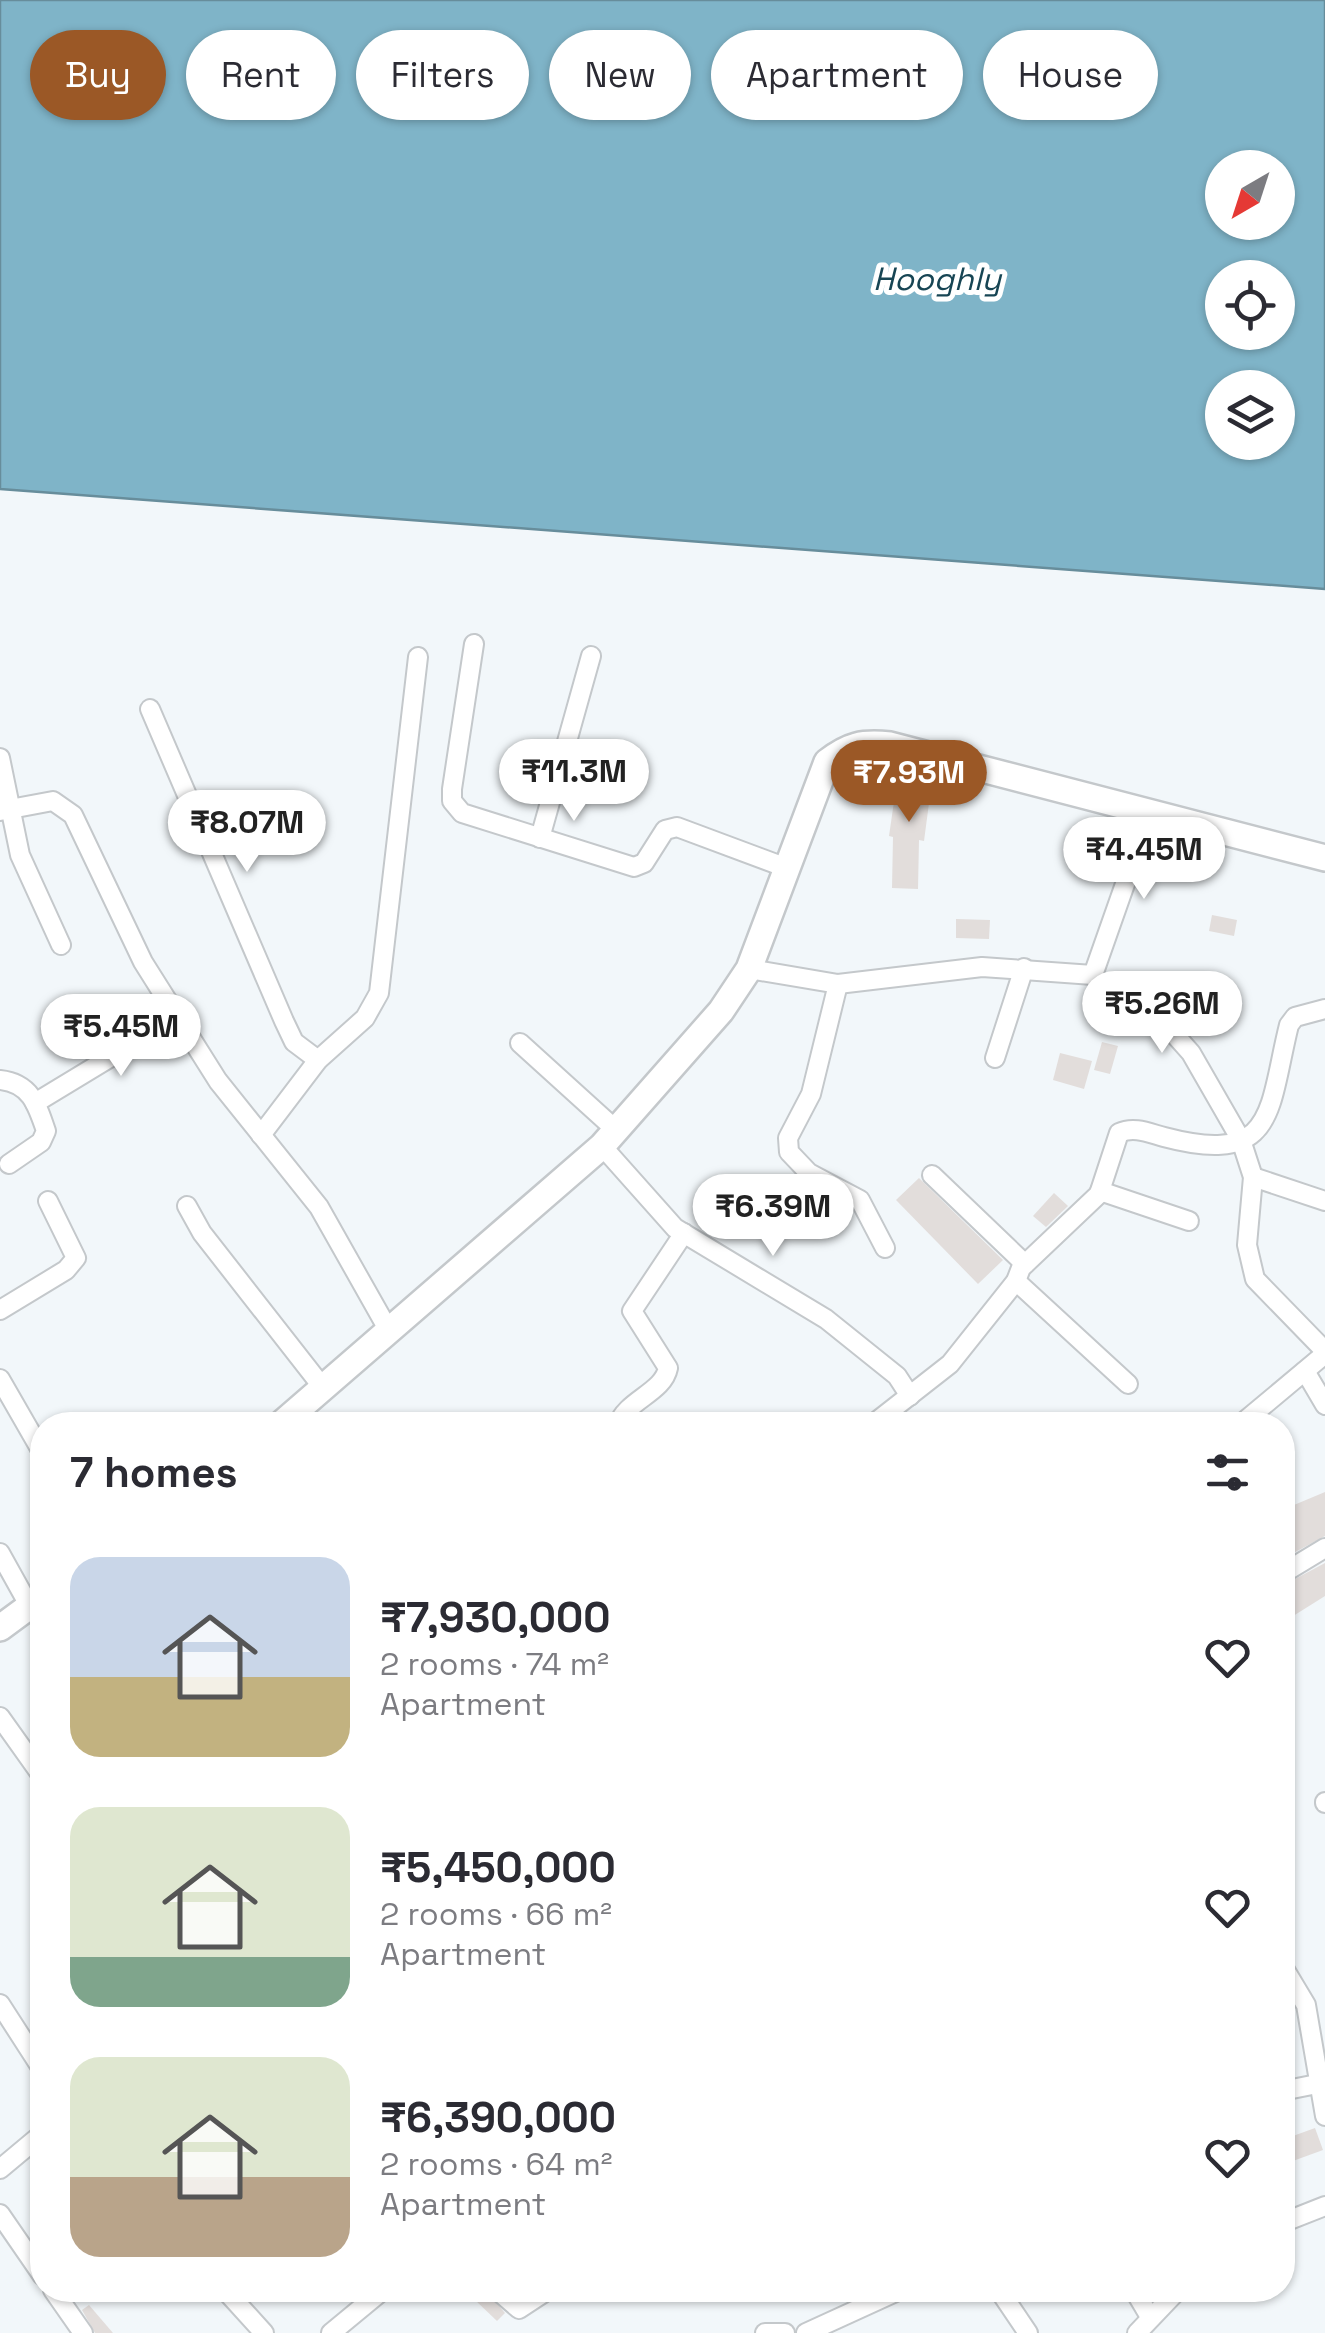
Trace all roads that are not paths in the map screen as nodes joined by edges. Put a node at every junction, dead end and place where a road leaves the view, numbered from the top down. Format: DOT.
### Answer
graph roads {
  1 [pos="474,644"];
  2 [pos="418,656"];
  3 [pos="591,656"];
  4 [pos="150,709"];
  5 [pos="0,758"];
  6 [pos="5,809"];
  7 [pos="1150,812"];
  8 [pos="540,838"];
  9 [pos="1325,858"];
  10 [pos="788,868"];
  11 [pos="61,944"];
  12 [pos="1024,968"];
  13 [pos="749,969"];
  14 [pos="1093,975"];
  15 [pos="838,984"];
  16 [pos="1325,1009"];
  17 [pos="176,1011"];
  18 [pos="520,1043"];
  19 [pos="995,1058"];
  20 [pos="318,1060"];
  21 [pos="0,1080"];
  22 [pos="36,1103"];
  23 [pos="261,1134"];
  24 [pos="609,1138"];
  25 [pos="1241,1140"];
  26 [pos="8,1164"];
  27 [pos="932,1175"];
  28 [pos="1253,1177"];
  29 [pos="1100,1191"];
  30 [pos="1325,1201"];
  31 [pos="48,1202"];
  32 [pos="187,1206"];
  33 [pos="1189,1221"];
  34 [pos="684,1234"];
  35 [pos="885,1248"];
  36 [pos="1020,1273"];
  37 [pos="0,1310"];
  38 [pos="390,1332"];
  39 [pos="1325,1353"];
  40 [pos="1305,1371"];
  41 [pos="0,1379"];
  42 [pos="1128,1384"];
  43 [pos="324,1389"];
  44 [pos="910,1396"];
  45 [pos="1274,1396"];
  46 [pos="1325,1405"];
  47 [pos="296,1412"];
  48 [pos="624,1412"];
  49 [pos="889,1412"];
  50 [pos="1255,1412"];
  51 [pos="1268,1412"];
  52 [pos="30,1431"];
  53 [pos="1325,1548"];
  54 [pos="0,1554"];
  55 [pos="1295,1566"];
  56 [pos="30,1594"];
  57 [pos="30,1606"];
  58 [pos="0,1628"];
  59 [pos="0,1717"];
  60 [pos="30,1759"];
  61 [pos="1295,1987"];
  62 [pos="1325,1994"];
  63 [pos="0,2004"];
  64 [pos="1306,2006"];
  65 [pos="30,2050"];
  66 [pos="1318,2084"];
  67 [pos="1295,2089"];
  68 [pos="1325,2116"];
  69 [pos="30,2144"];
  70 [pos="0,2170"];
  71 [pos="1325,2206"];
  72 [pos="0,2214"];
  73 [pos="1295,2218"];
  74 [pos="30,2258"];
  75 [pos="60,2302"];
  76 [pos="235,2302"];
  77 [pos="368,2302"];
  78 [pos="510,2302"];
  79 [pos="534,2302"];
  80 [pos="874,2302"];
  81 [pos="1007,2302"];
  82 [pos="1141,2302"];
  83 [pos="1166,2302"];
  84 [pos="1150,2317"];
  85 [pos="78,2331"];
  86 [pos="264,2333"];
  87 [pos="331,2333"];
  88 [pos="765,2333"];
  89 [pos="785,2333"];
  90 [pos="806,2333"];
  91 [pos="1028,2333"];
  92 [pos="1137,2333"];
  1 -- 8 [label="street"];
  2 -- 20 [label="street"];
  3 -- 8 [label="street"];
  4 -- 20 [label="street"];
  5 -- 6 [label="street"];
  6 -- 11 [label="street"];
  6 -- 17 [label="street"];
  7 -- 9 [label="street"];
  7 -- 10 [label="street"];
  7 -- 14 [label="street"];
  8 -- 10 [label="street"];
  10 -- 13 [label="street"];
  12 -- 14 [label="street"];
  12 -- 15 [label="street"];
  12 -- 19 [label="street"];
  13 -- 15 [label="street"];
  13 -- 24 [label="street"];
  14 -- 25 [label="street"];
  15 -- 35 [label="street"];
  16 -- 25 [label="street"];
  17 -- 22 [label="street"];
  17 -- 23 [label="street"];
  18 -- 24 [label="street"];
  20 -- 23 [label="street"];
  21 -- 22 [label="street"];
  22 -- 26 [label="street"];
  23 -- 38 [label="street"];
  24 -- 34 [label="street"];
  24 -- 38 [label="street"];
  25 -- 28 [label="street"];
  25 -- 29 [label="street"];
  27 -- 36 [label="street"];
  28 -- 30 [label="street"];
  28 -- 39 [label="street"];
  29 -- 33 [label="street"];
  29 -- 36 [label="street"];
  31 -- 37 [label="street"];
  32 -- 43 [label="street"];
  34 -- 44 [label="street"];
  34 -- 48 [label="street"];
  36 -- 42 [label="street"];
  36 -- 44 [label="street"];
  38 -- 43 [label="street"];
  39 -- 40 [label="street"];
  40 -- 45 [label="street"];
  40 -- 46 [label="street"];
  41 -- 52 [label="street"];
  43 -- 47 [label="street"];
  44 -- 49 [label="street"];
  45 -- 50 [label="street"];
  45 -- 51 [label="street"];
  53 -- 55 [label="street"];
  54 -- 56 [label="street"];
  57 -- 58 [label="street"];
  59 -- 60 [label="street"];
  61 -- 64 [label="street"];
  62 -- 64 [label="street"];
  63 -- 65 [label="street"];
  64 -- 66 [label="street"];
  66 -- 67 [label="street"];
  66 -- 68 [label="street"];
  69 -- 70 [label="street"];
  71 -- 73 [label="street"];
  72 -- 74 [label="street"];
  75 -- 85 [label="street"];
  76 -- 86 [label="street"];
  77 -- 87 [label="street"];
  78 -- 79 [label="street"];
  80 -- 90 [label="street"];
  81 -- 91 [label="street"];
  82 -- 84 [label="street"];
  83 -- 84 [label="street"];
  84 -- 92 [label="street"];
  88 -- 89 [label="street"];
}
